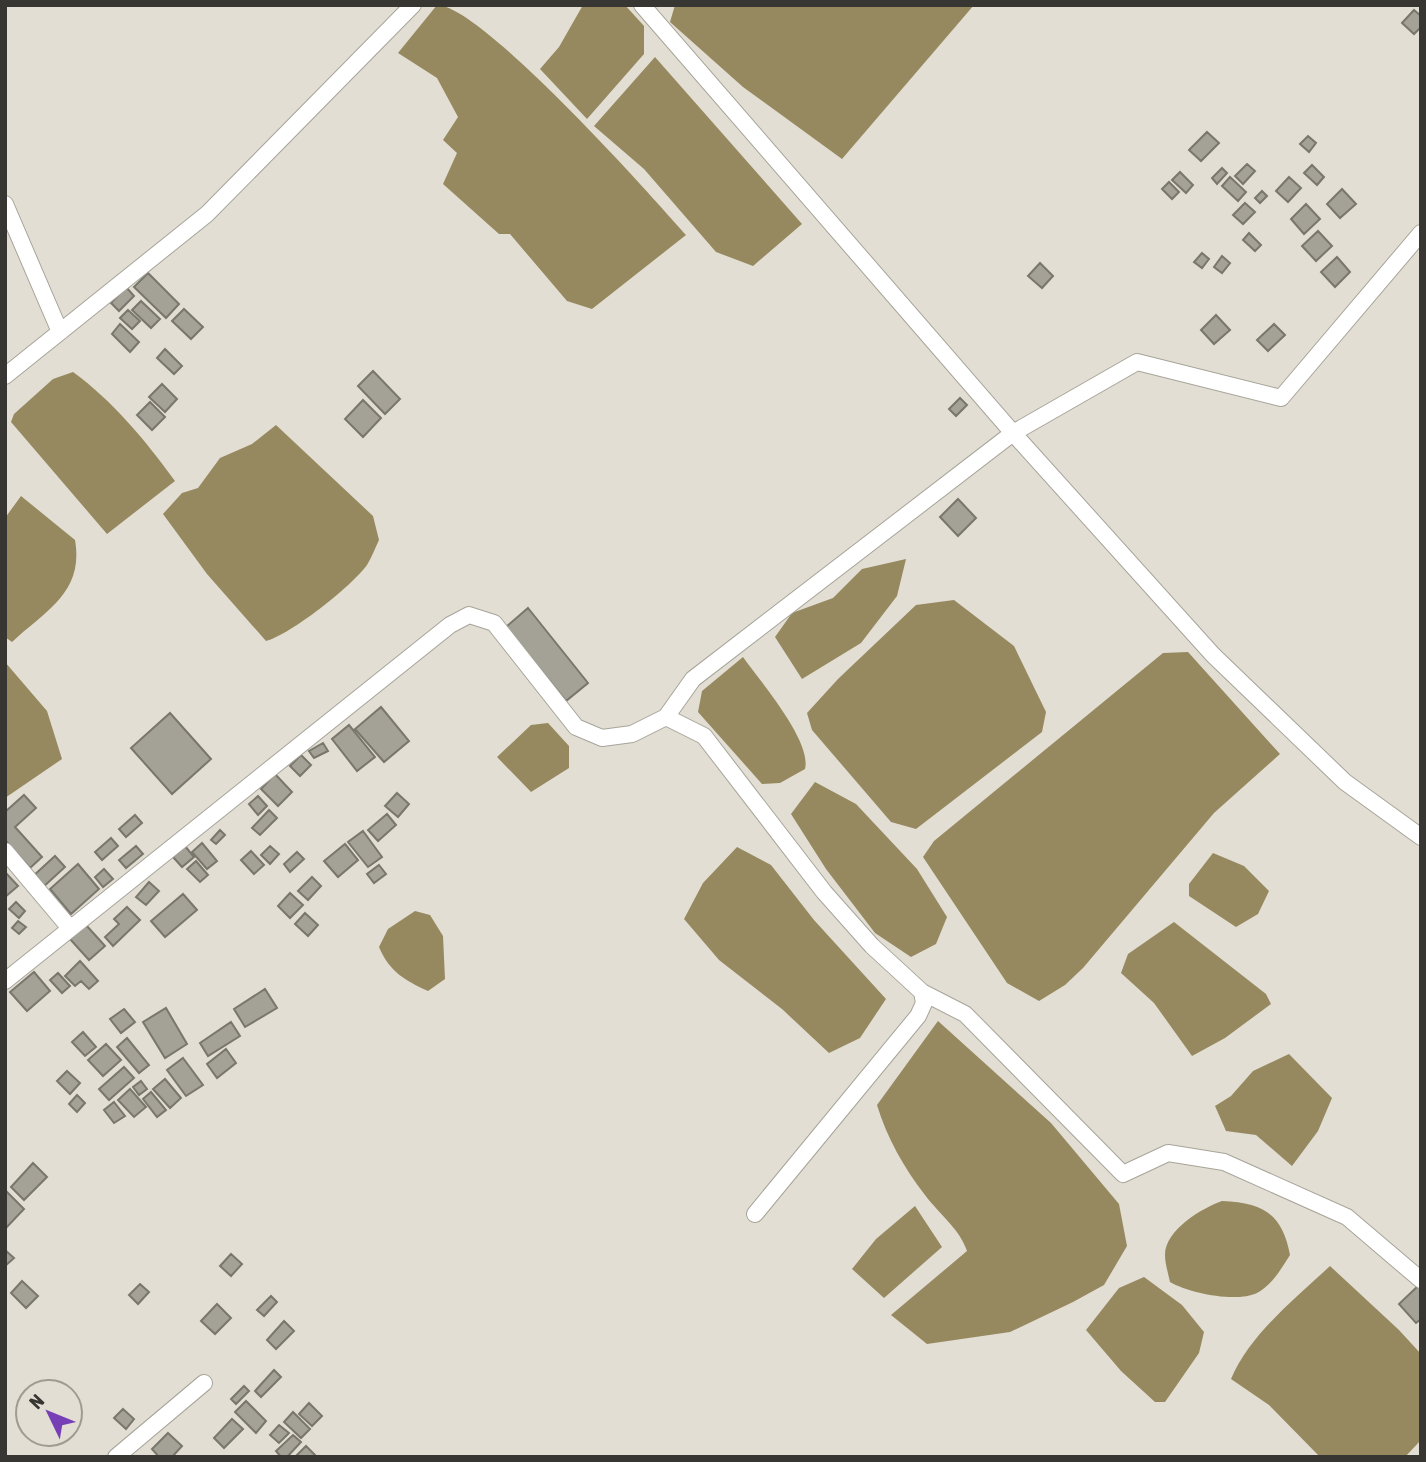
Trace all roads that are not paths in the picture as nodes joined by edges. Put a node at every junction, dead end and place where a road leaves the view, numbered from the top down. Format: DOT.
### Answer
graph roads {
  1 [pos="413,5"];
  2 [pos="642,5"];
  3 [pos="5,204"];
  4 [pos="1421,233"];
  5 [pos="60,332"];
  6 [pos="5,376"];
  7 [pos="1013,433"];
  8 [pos="666,717"];
  9 [pos="1421,837"];
  10 [pos="5,851"];
  11 [pos="69,927"];
  12 [pos="5,981"];
  13 [pos="922,992"];
  14 [pos="755,1214"];
  15 [pos="1421,1280"];
  16 [pos="204,1383"];
  17 [pos="116,1457"];
  1 -- 5 [label="street"];
  2 -- 7 [label="street"];
  3 -- 5 [label="street"];
  4 -- 7 [label="street"];
  5 -- 6 [label="street"];
  7 -- 8 [label="street"];
  7 -- 9 [label="street"];
  8 -- 11 [label="street"];
  8 -- 13 [label="street"];
  10 -- 11 [label="street"];
  11 -- 12 [label="street"];
  13 -- 14 [label="street"];
  13 -- 15 [label="street"];
  16 -- 17 [label="street"];
}
